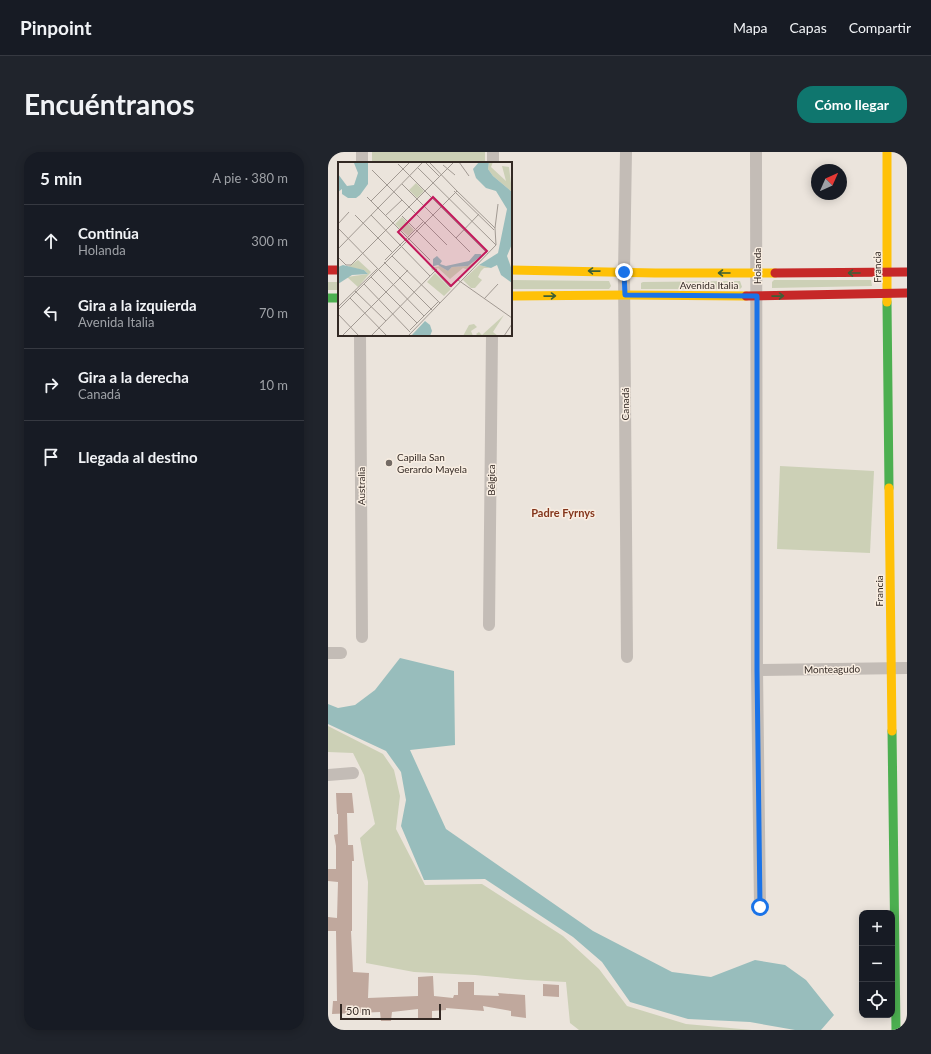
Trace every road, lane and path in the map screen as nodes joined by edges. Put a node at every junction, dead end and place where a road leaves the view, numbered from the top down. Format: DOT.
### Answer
graph roads {
  1 [pos="494,152"];
  2 [pos="626,152"];
  3 [pos="756,152"];
  4 [pos="887,152"];
  5 [pos="493,162"];
  6 [pos="512,270"];
  7 [pos="624,272"];
  8 [pos="887,272"];
  9 [pos="907,272"];
  10 [pos="757,273"];
  11 [pos="888,293"];
  12 [pos="907,293"];
  13 [pos="625,295"];
  14 [pos="512,296"];
  15 [pos="757,296"];
  16 [pos="360,336"];
  17 [pos="492,336"];
  18 [pos="489,626"];
  19 [pos="362,637"];
  20 [pos="328,653"];
  21 [pos="341,654"];
  22 [pos="627,657"];
  23 [pos="891,668"];
  24 [pos="907,668"];
  25 [pos="757,670"];
  26 [pos="354,773"];
  27 [pos="328,775"];
  28 [pos="760,907"];
  29 [pos="896,1030"];
  1 -- 5 [label="street"];
  2 -- 7 [label="street, Canadá"];
  3 -- 10 [label="street, Holanda"];
  4 -- 8 [label="street, Francia"];
  7 -- 6 [label="street, Avenida Italia, one-way"];
  10 -- 7 [label="street, Avenida Italia, one-way"];
  7 -- 13 [label="street, Canadá"];
  8 -- 9 [label="street, Avenida Italia"];
  8 -- 10 [label="street, Avenida Italia, one-way"];
  8 -- 11 [label="street, Francia"];
  10 -- 15 [label="street, Holanda"];
  11 -- 12 [label="street, Avenida Italia"];
  15 -- 11 [label="street, Avenida Italia, one-way"];
  11 -- 23 [label="street, Francia"];
  14 -- 13 [label="street, Avenida Italia, one-way"];
  13 -- 15 [label="street, Avenida Italia"];
  13 -- 22 [label="street, Canadá"];
  15 -- 25 [label="street, Holanda"];
  16 -- 19 [label="street, Australia"];
  17 -- 18 [label="street, Bélgica"];
  20 -- 21 [label="street"];
  23 -- 24 [label="street, Monteagudo"];
  23 -- 25 [label="street, Monteagudo"];
  23 -- 29 [label="street, Francia"];
  25 -- 28 [label="street, Holanda"];
  26 -- 27 [label="street"];
}
